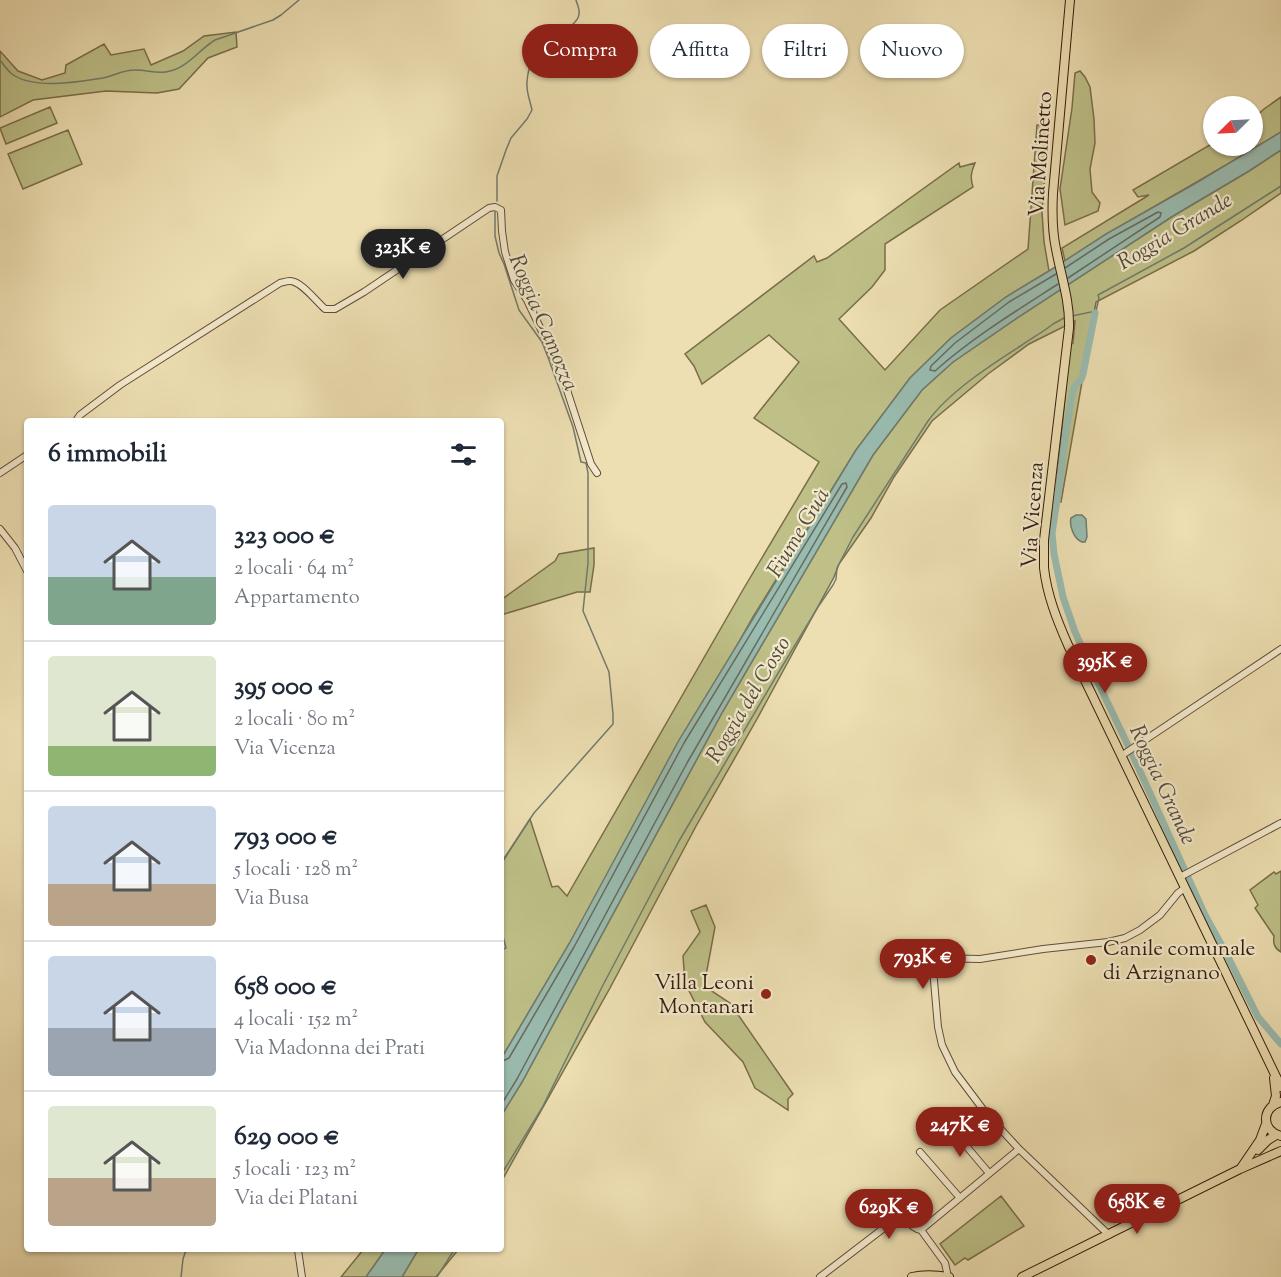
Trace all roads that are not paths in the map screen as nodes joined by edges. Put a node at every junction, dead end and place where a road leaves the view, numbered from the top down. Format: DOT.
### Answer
graph roads {
  1 [pos="1070,0"];
  2 [pos="1061,274"];
  3 [pos="78,418"];
  4 [pos="24,457"];
  5 [pos="0,473"];
  6 [pos="597,473"];
  7 [pos="0,529"];
  8 [pos="24,565"];
  9 [pos="1281,649"];
  10 [pos="1122,756"];
  11 [pos="1281,823"];
  12 [pos="1180,877"];
  13 [pos="1185,888"];
  14 [pos="1272,1070"];
  15 [pos="1281,1087"];
  16 [pos="1277,1103"];
  17 [pos="1266,1124"];
  18 [pos="950,1127"];
  19 [pos="1278,1136"];
  20 [pos="1019,1149"];
  21 [pos="1281,1151"];
  22 [pos="920,1152"];
  23 [pos="1240,1169"];
  24 [pos="989,1173"];
  25 [pos="960,1198"];
  26 [pos="921,1230"];
  27 [pos="1109,1235"];
  28 [pos="298,1252"];
  29 [pos="303,1277"];
  30 [pos="820,1277"];
  31 [pos="912,1277"];
  32 [pos="949,1277"];
  33 [pos="1022,1277"];
  1 -- 2 [label="main road, Via Molinetto"];
  2 -- 10 [label="main road, Via Vicenza"];
  3 -- 6 [label="street"];
  4 -- 5 [label="street"];
  7 -- 8 [label="street"];
  9 -- 10 [label="street"];
  10 -- 12 [label="main road, Via Vicenza"];
  11 -- 12 [label="street"];
  12 -- 13 [label="main road, Via Vicenza"];
  13 -- 14 [label="main road, Via Vicenza"];
  13 -- 20 [label="street"];
  14 -- 15 [label="main road, Via Vicenza"];
  14 -- 16 [label="main road, Via Vicenza"];
  16 -- 17 [label="main road, Via Vicenza"];
  17 -- 19 [label="main road"];
  17 -- 23 [label="main road, Via Vicenza"];
  18 -- 24 [label="street"];
  19 -- 23 [label="main road"];
  20 -- 24 [label="street"];
  20 -- 27 [label="street"];
  21 -- 23 [label="main road"];
  22 -- 25 [label="street"];
  23 -- 27 [label="main road"];
  24 -- 25 [label="street"];
  25 -- 26 [label="street"];
  26 -- 30 [label="street"];
  26 -- 32 [label="street"];
  27 -- 33 [label="main road"];
  28 -- 29 [label="street"];
  31 -- 32 [label="main road"];
}
